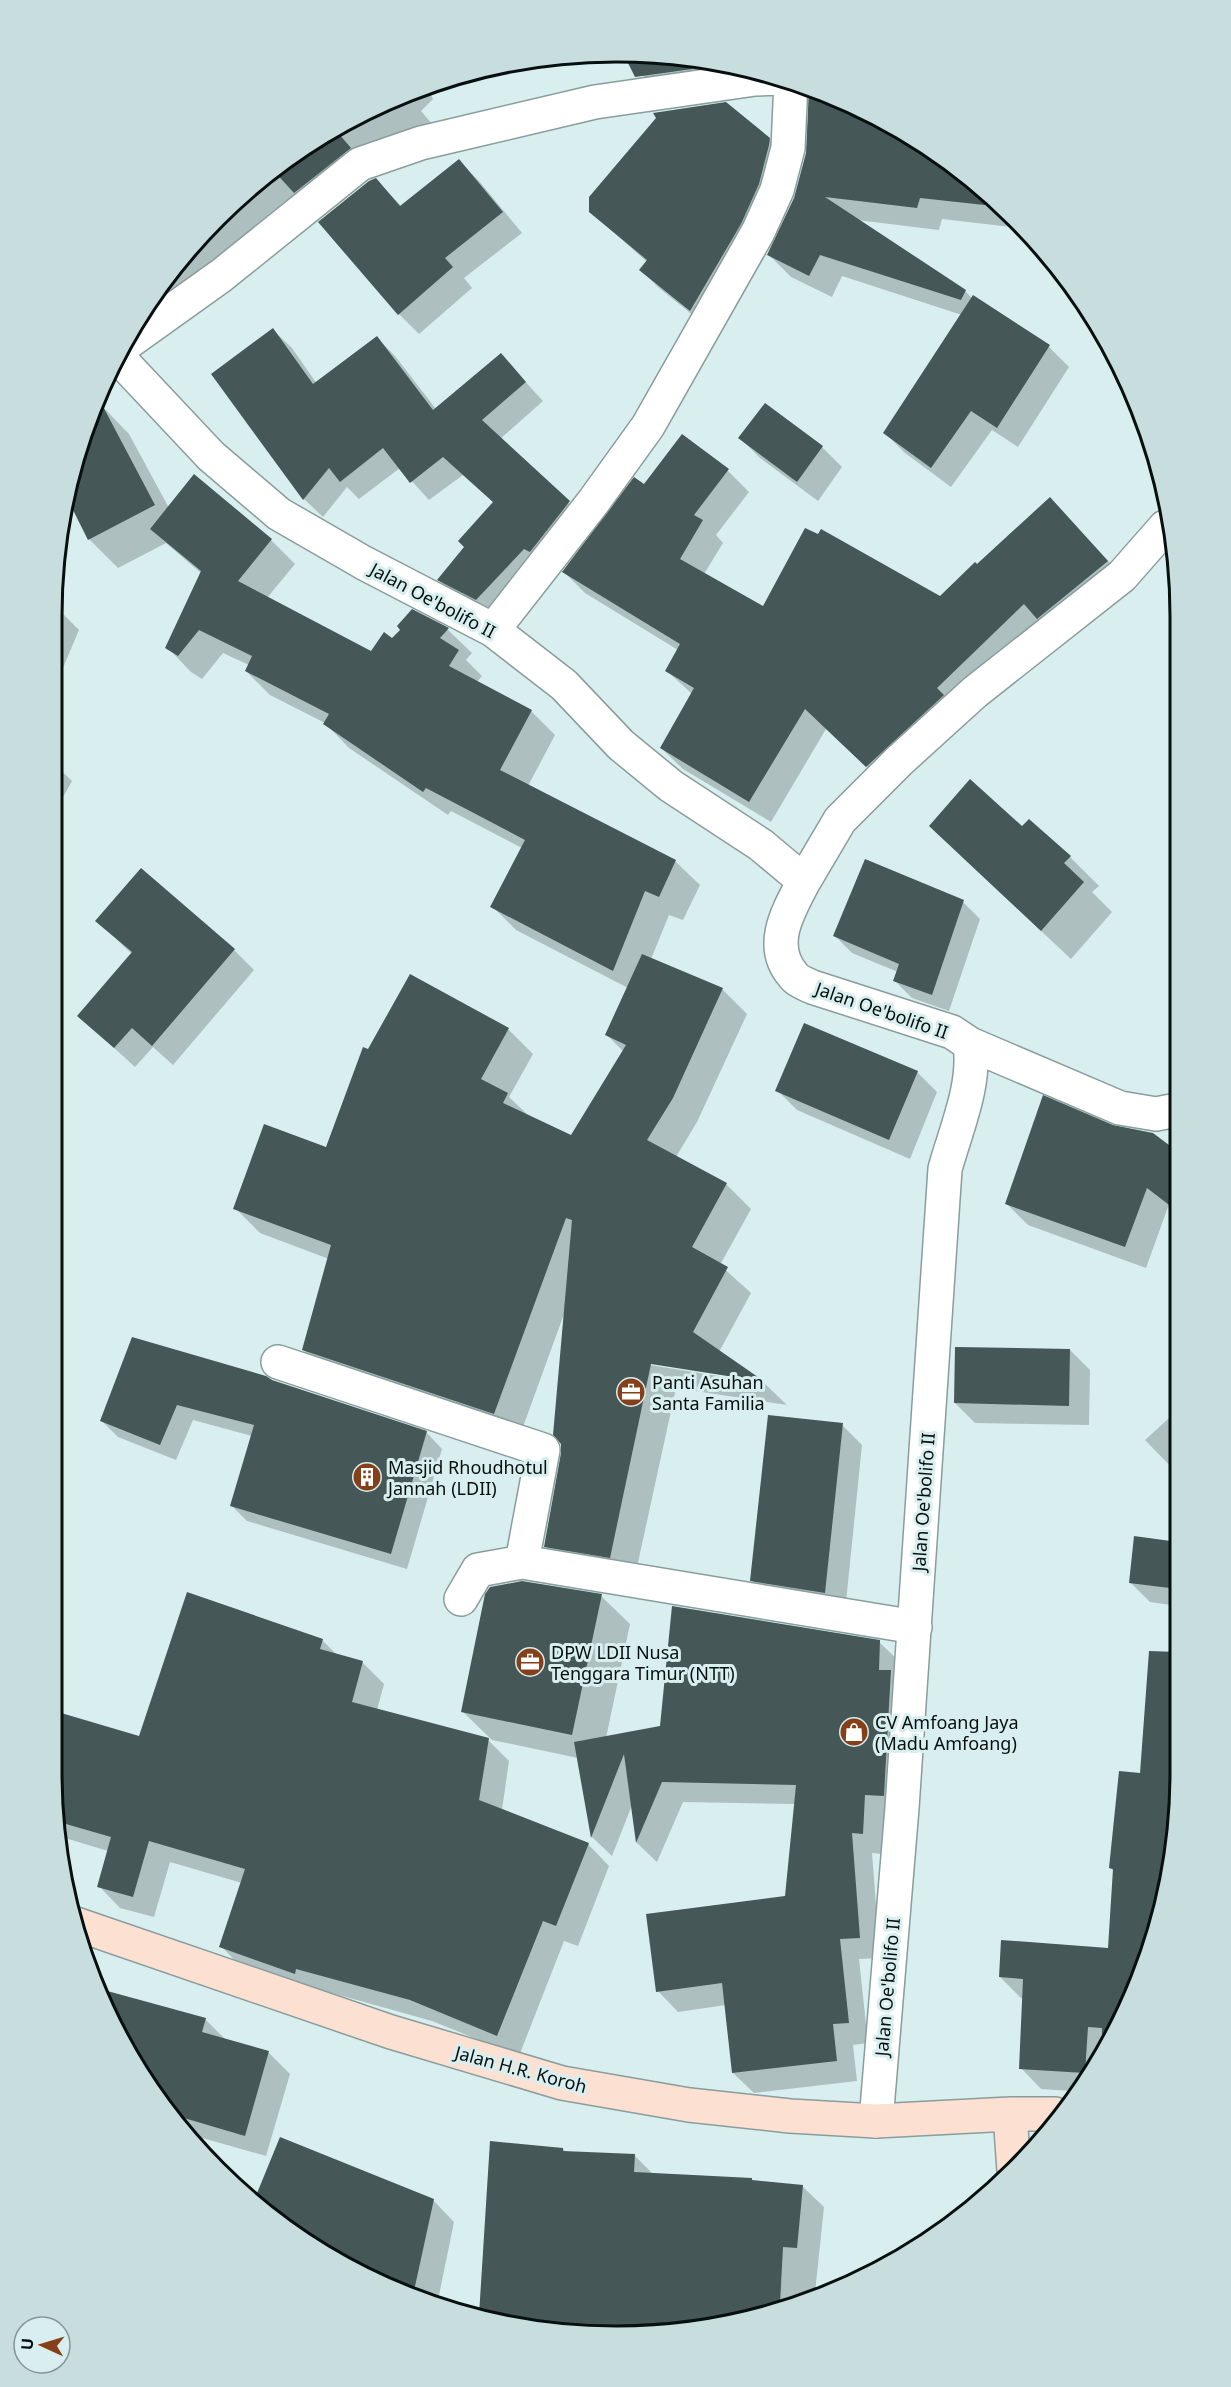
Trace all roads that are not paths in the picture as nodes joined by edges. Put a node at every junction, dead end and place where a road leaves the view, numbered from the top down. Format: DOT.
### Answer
graph roads {
  1 [pos="755,79"];
  2 [pos="791,90"];
  3 [pos="138,335"];
  4 [pos="123,362"];
  5 [pos="1163,528"];
  6 [pos="493,630"];
  7 [pos="804,881"];
  8 [pos="970,1044"];
  9 [pos="1169,1112"];
  10 [pos="278,1362"];
  11 [pos="522,1562"];
  12 [pos="461,1599"];
  13 [pos="915,1627"];
  14 [pos="84,1927"];
  15 [pos="1010,2114"];
  16 [pos="1051,2114"];
  17 [pos="876,2121"];
  18 [pos="1013,2157"];
  1 -- 3 [label="street"];
  2 -- 6 [label="street"];
  4 -- 6 [label="street, Jalan Oe'bolifo II"];
  5 -- 7 [label="street"];
  6 -- 7 [label="street, Jalan Oe'bolifo II"];
  7 -- 8 [label="street, Jalan Oe'bolifo II"];
  8 -- 9 [label="street"];
  8 -- 13 [label="street, Jalan Oe'bolifo II"];
  10 -- 11 [label="street"];
  11 -- 12 [label="street"];
  11 -- 13 [label="street"];
  13 -- 17 [label="street, Jalan Oe'bolifo II"];
  14 -- 17 [label="main road, Jalan H.R. Koroh"];
  15 -- 16 [label="main road, Jalan H.R. Koroh"];
  15 -- 17 [label="main road, Jalan H.R. Koroh"];
  15 -- 18 [label="main road"];
}
